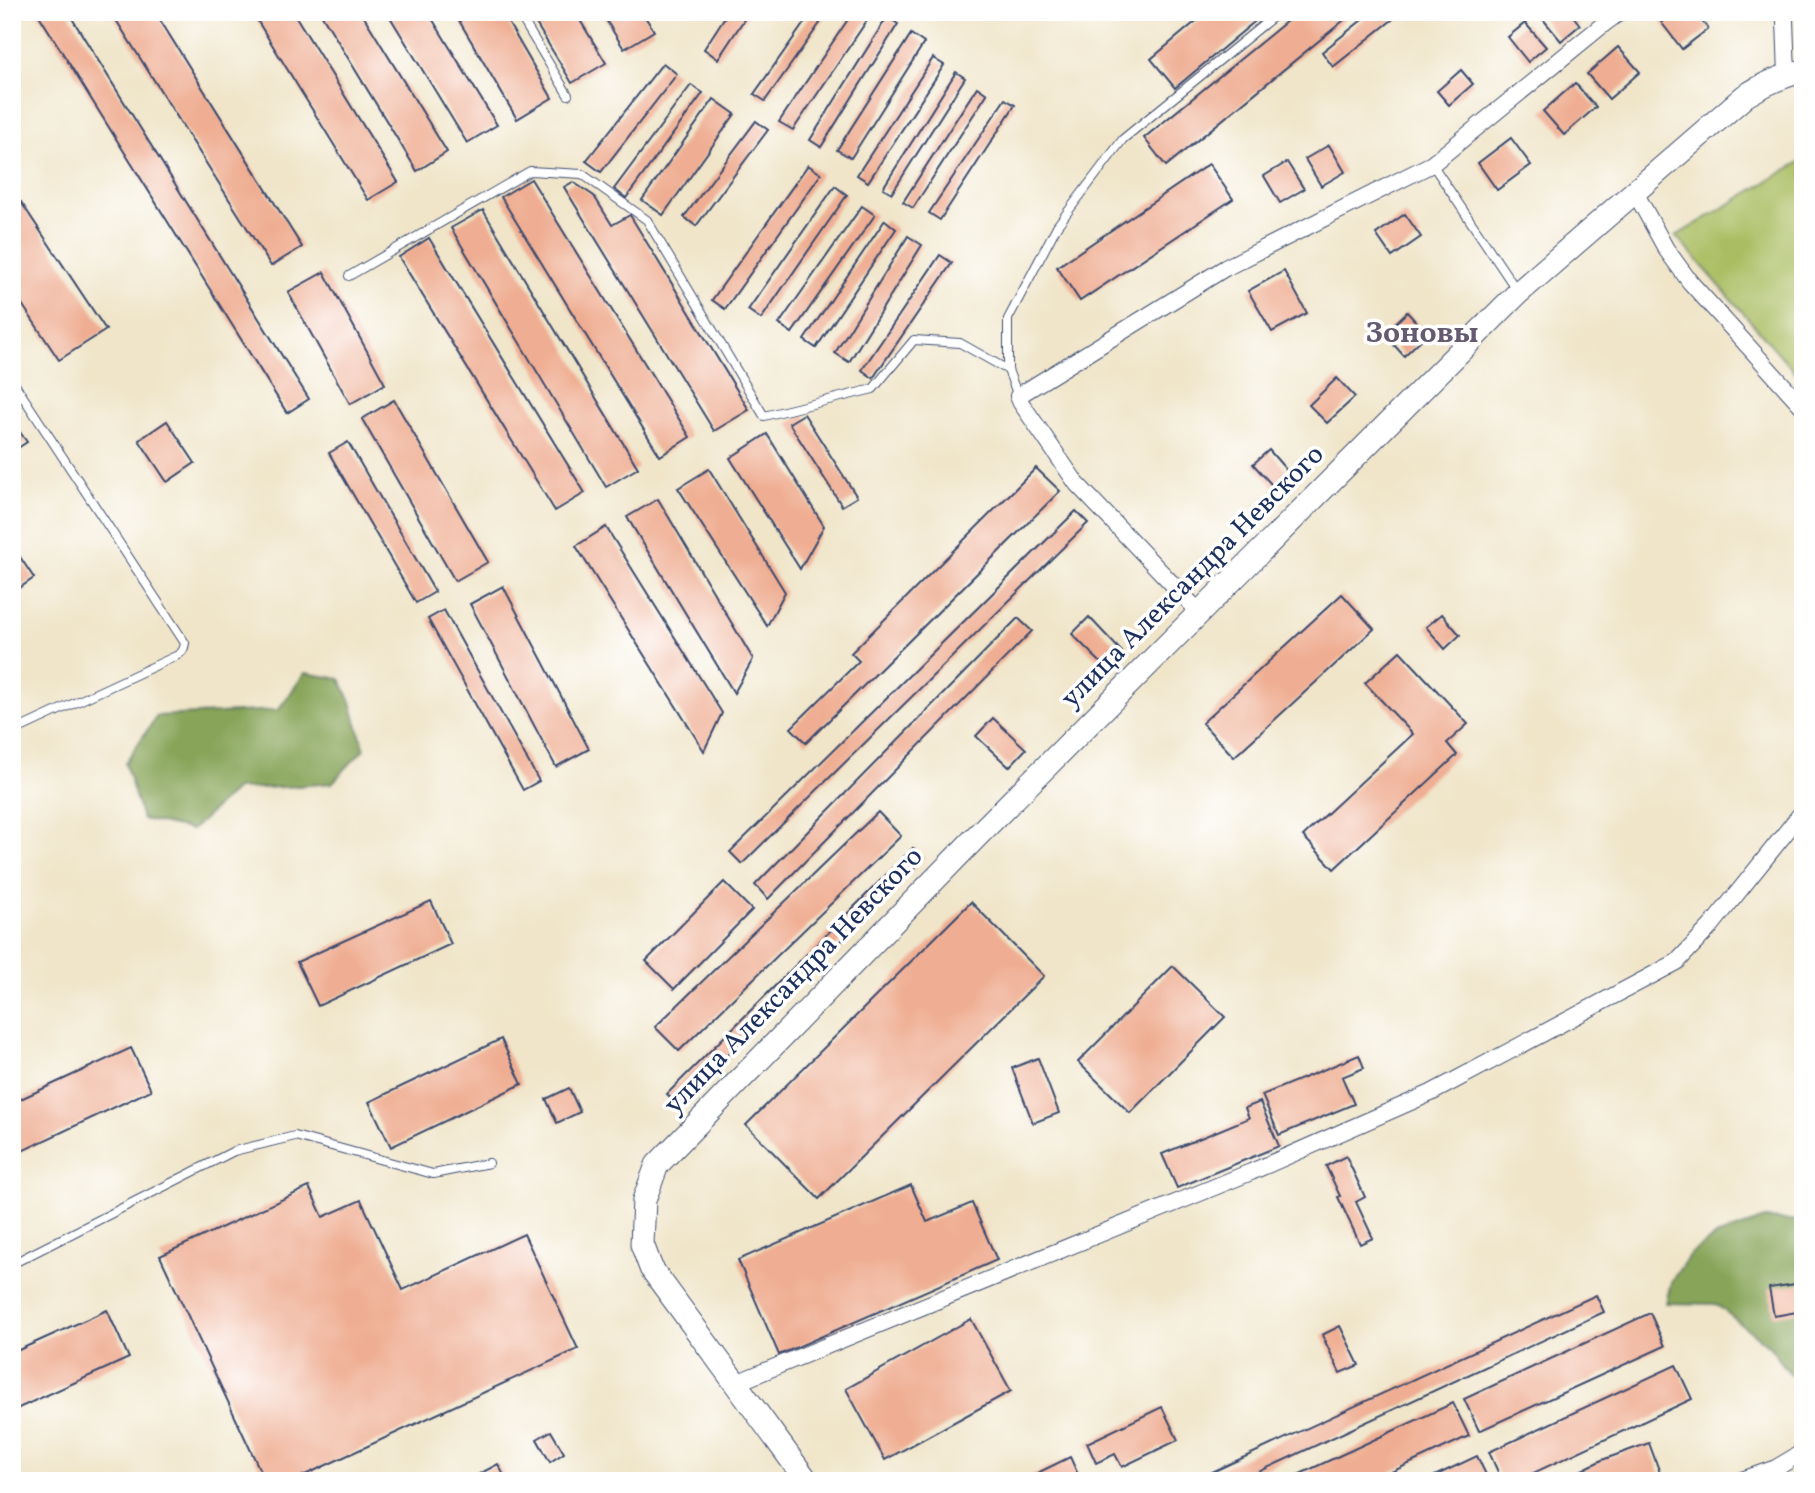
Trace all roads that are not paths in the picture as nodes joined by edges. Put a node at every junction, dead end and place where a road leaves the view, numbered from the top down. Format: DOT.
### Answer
graph roads {
  1 [pos="518,12"];
  2 [pos="1279,12"];
  3 [pos="1620,12"];
  4 [pos="1783,12"];
  5 [pos="1795,73"];
  6 [pos="568,95"];
  7 [pos="1432,164"];
  8 [pos="1635,192"];
  9 [pos="349,276"];
  10 [pos="1518,292"];
  11 [pos="1008,370"];
  12 [pos="12,380"];
  13 [pos="1018,396"];
  14 [pos="1803,407"];
  15 [pos="1200,613"];
  16 [pos="12,732"];
  17 [pos="1803,811"];
  18 [pos="489,1163"];
  19 [pos="12,1264"];
  20 [pos="736,1383"];
  21 [pos="1803,1452"];
  22 [pos="807,1481"];
  23 [pos="1739,1481"];
  1 -- 6 [label="lane"];
  2 -- 11 [label="lane"];
  3 -- 7 [label="street"];
  4 -- 5 [label="street"];
  5 -- 8 [label="street, улица Александра Невского"];
  7 -- 10 [label="lane"];
  7 -- 13 [label="street"];
  8 -- 10 [label="street, улица Александра Невского"];
  8 -- 14 [label="street"];
  9 -- 11 [label="lane"];
  10 -- 15 [label="street, улица Александра Невского"];
  11 -- 13 [label="lane"];
  12 -- 16 [label="lane"];
  13 -- 15 [label="street"];
  15 -- 20 [label="street, улица Александра Невского"];
  17 -- 20 [label="street"];
  18 -- 19 [label="lane"];
  20 -- 22 [label="street"];
  21 -- 23 [label="street"];
}
